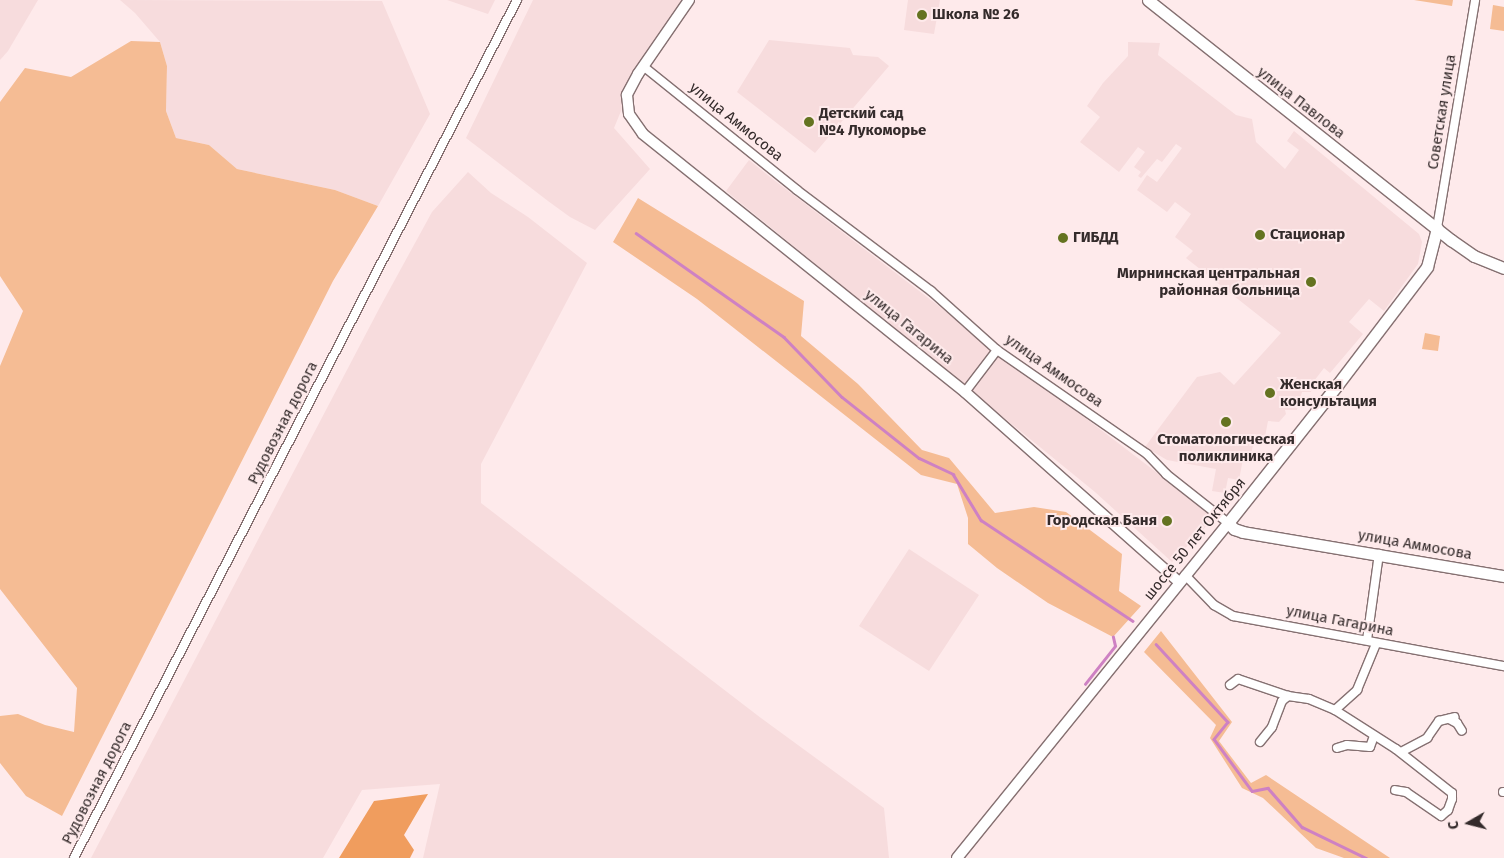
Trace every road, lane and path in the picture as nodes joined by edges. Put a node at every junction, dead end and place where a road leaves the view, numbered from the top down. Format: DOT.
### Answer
graph roads {
  1 [pos="517,0"];
  2 [pos="689,0"];
  3 [pos="1148,0"];
  4 [pos="1475,0"];
  5 [pos="643,66"];
  6 [pos="1437,228"];
  7 [pos="1504,268"];
  8 [pos="997,350"];
  9 [pos="965,392"];
  10 [pos="1228,522"];
  11 [pos="1379,554"];
  12 [pos="1504,576"];
  13 [pos="1182,578"];
  14 [pos="1367,640"];
  15 [pos="1376,644"];
  16 [pos="1504,666"];
  17 [pos="1230,685"];
  18 [pos="1288,696"];
  19 [pos="1336,710"];
  20 [pos="1462,732"];
  21 [pos="1374,736"];
  22 [pos="1260,742"];
  23 [pos="1338,748"];
  24 [pos="1400,752"];
  25 [pos="1395,790"];
  26 [pos="74,858"];
  27 [pos="957,858"];
  1 -- 26 [label="street, Рудовозная дорога"];
  2 -- 5 [label="street"];
  3 -- 6 [label="main road, улица Павлова"];
  4 -- 6 [label="street, Советская улица"];
  5 -- 8 [label="street, улица Аммосова"];
  5 -- 9 [label="street, улица Гагарина"];
  6 -- 7 [label="main road, улица Павлова"];
  6 -- 10 [label="main road, шоссе 50 лет Октября"];
  8 -- 9 [label="street"];
  8 -- 10 [label="street, улица Аммосова"];
  9 -- 13 [label="street, улица Гагарина"];
  10 -- 11 [label="main road, улица Аммосова"];
  10 -- 13 [label="street, шоссе 50 лет Октября"];
  11 -- 12 [label="main road, улица Аммосова"];
  11 -- 14 [label="street"];
  13 -- 14 [label="street, улица Гагарина"];
  13 -- 27 [label="street, шоссе 50 лет Октября"];
  14 -- 15 [label="street, улица Гагарина"];
  15 -- 16 [label="street, улица Гагарина"];
  15 -- 19 [label="street"];
  17 -- 18 [label="street"];
  18 -- 19 [label="street"];
  18 -- 22 [label="street"];
  19 -- 21 [label="street"];
  20 -- 24 [label="street"];
  21 -- 23 [label="street"];
  21 -- 24 [label="street"];
  24 -- 25 [label="street"];
}
